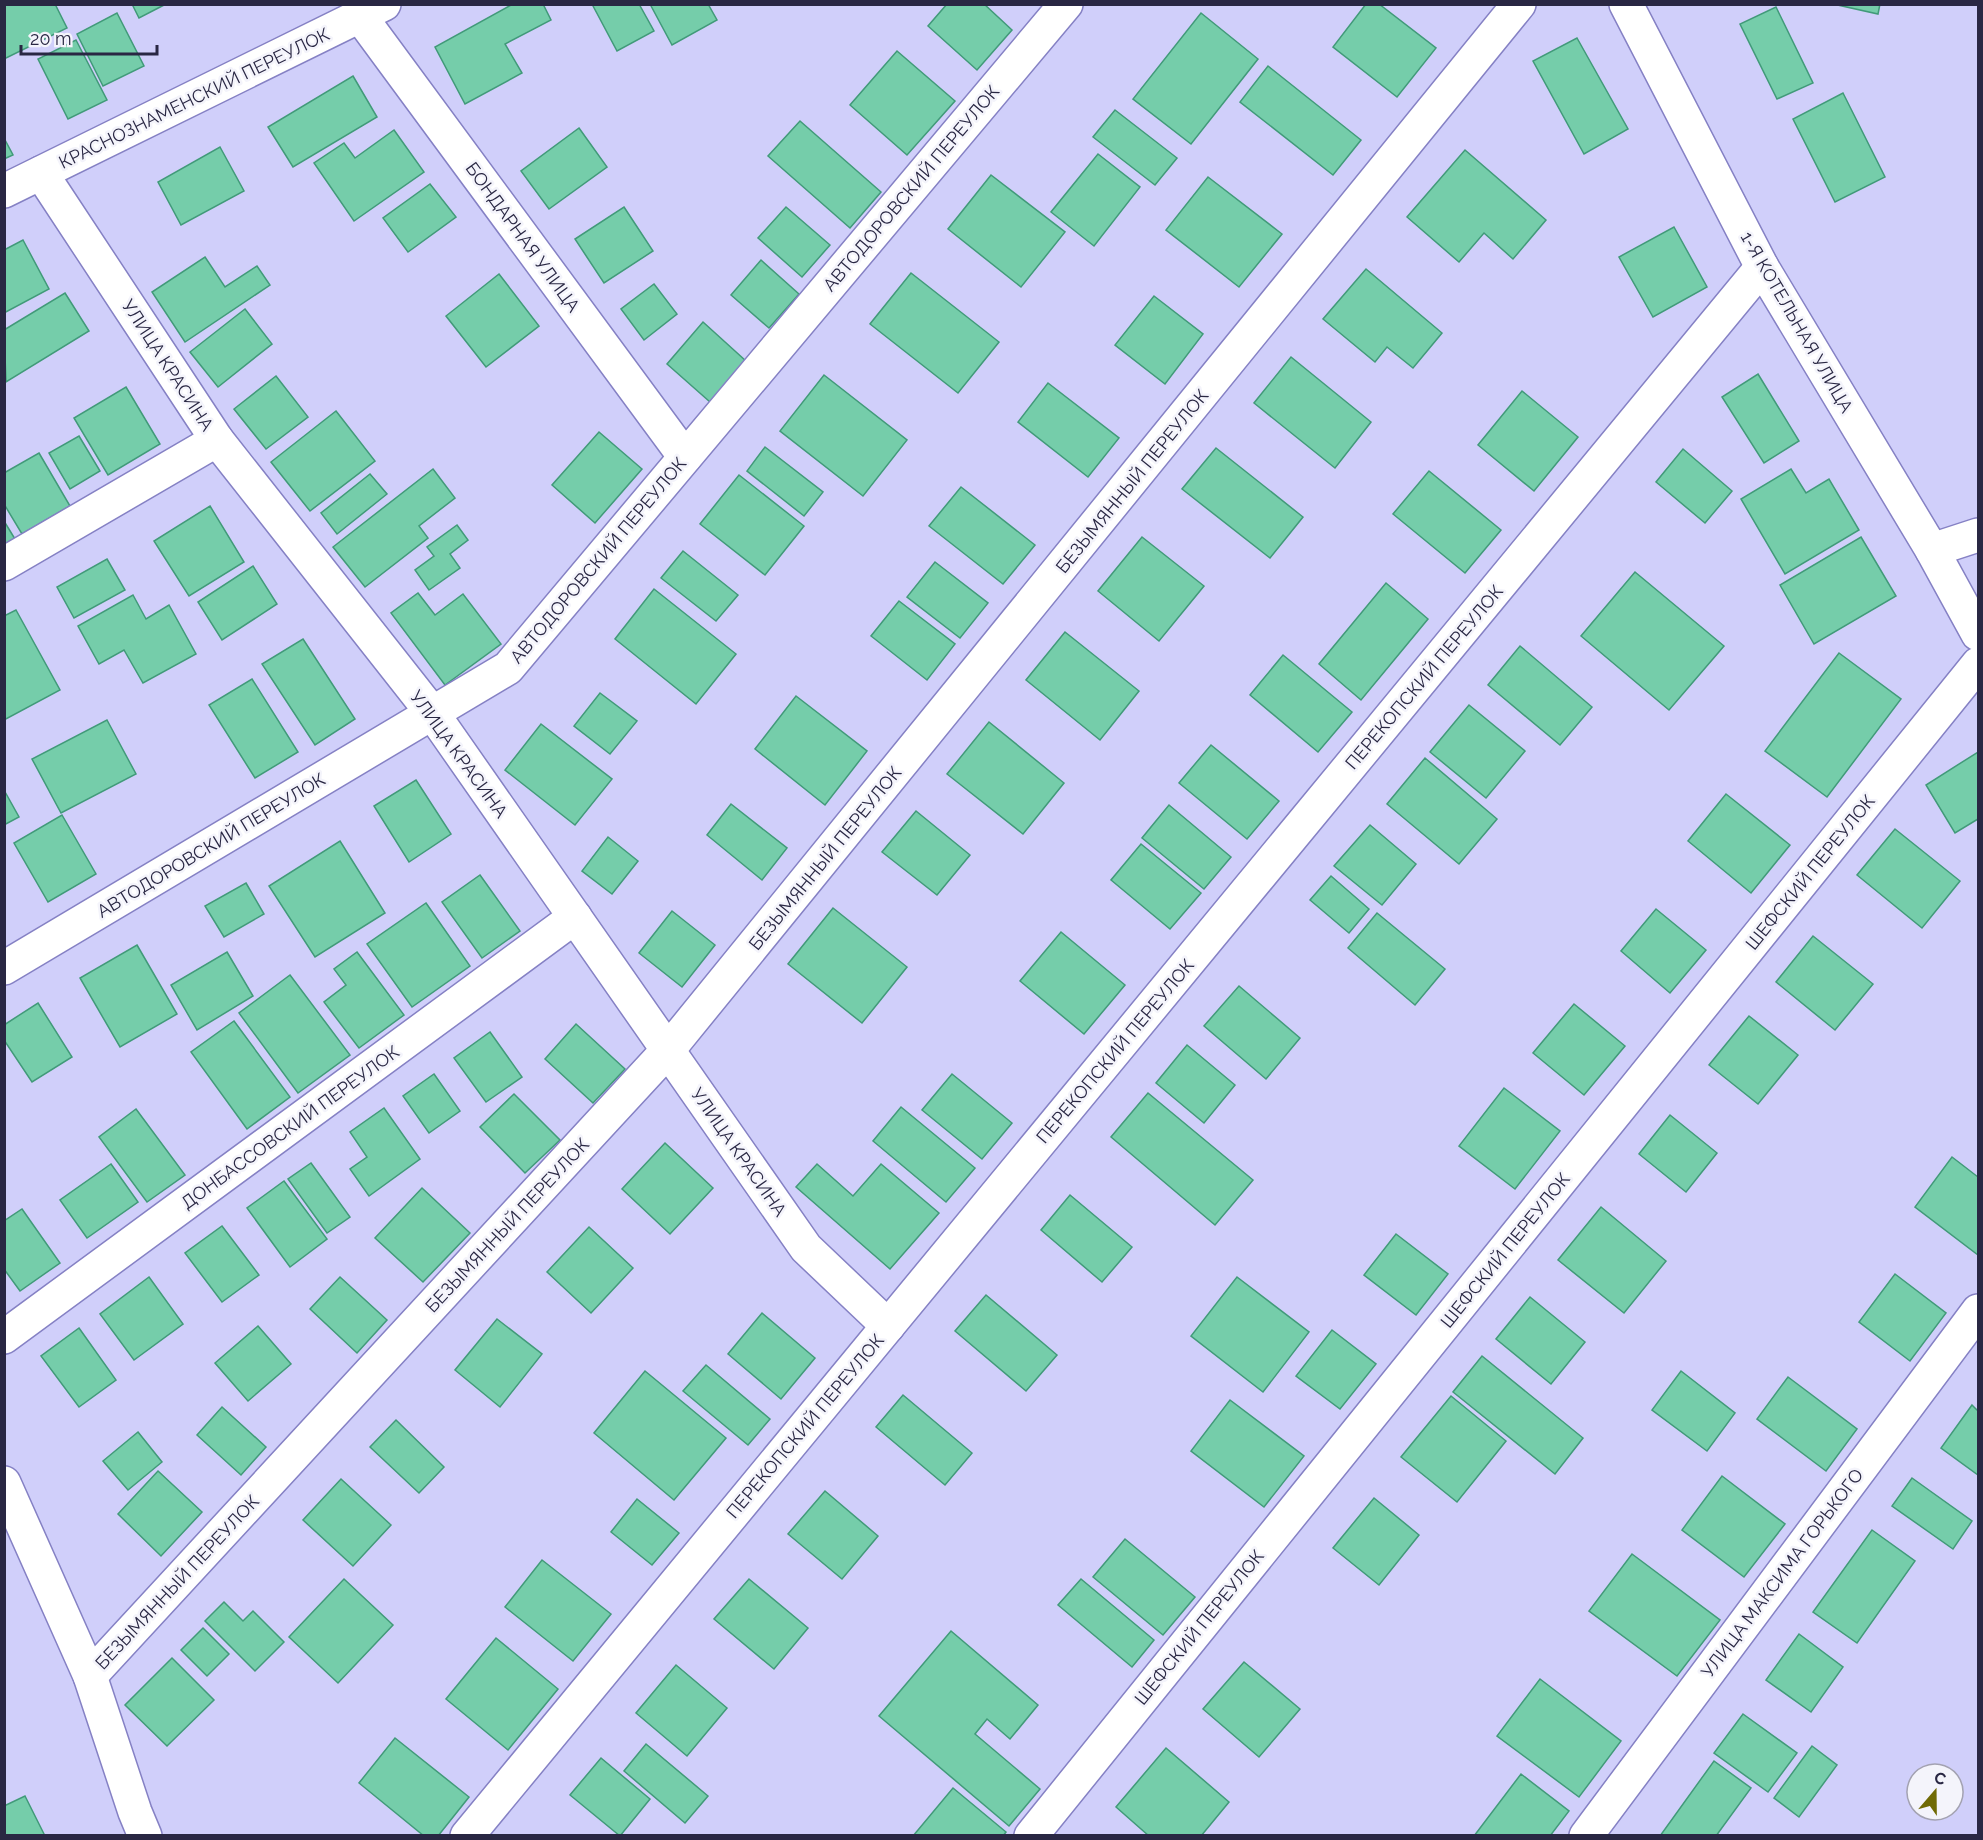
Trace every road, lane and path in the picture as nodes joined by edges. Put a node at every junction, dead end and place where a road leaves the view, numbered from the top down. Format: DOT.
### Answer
graph roads {
  1 [pos="1066,4"];
  2 [pos="1520,4"];
  3 [pos="1626,4"];
  4 [pos="372,10"];
  5 [pos="41,173"];
  6 [pos="4,191"];
  7 [pos="1762,267"];
  8 [pos="217,440"];
  9 [pos="685,457"];
  10 [pos="1978,535"];
  11 [pos="1932,550"];
  12 [pos="4,564"];
  13 [pos="1978,634"];
  14 [pos="1978,664"];
  15 [pos="433,714"];
  16 [pos="575,917"];
  17 [pos="4,968"];
  18 [pos="668,1050"];
  19 [pos="1978,1311"];
  20 [pos="888,1326"];
  21 [pos="4,1337"];
  22 [pos="4,1483"];
  23 [pos="90,1676"];
  24 [pos="145,1836"];
  25 [pos="467,1836"];
  26 [pos="1030,1836"];
  27 [pos="1586,1836"];
  1 -- 9 [label="street, АВТОДОРОВСКИЙ ПЕРЕУЛОК"];
  2 -- 18 [label="street, БЕЗЫМЯННЫЙ ПЕРЕУЛОК"];
  3 -- 7 [label="street, 1-Я КОТЕЛЬНАЯ УЛИЦА"];
  4 -- 5 [label="street, КРАСНОЗНАМЕНСКИЙ ПЕРЕУЛОК"];
  4 -- 9 [label="street, БОНДАРНАЯ УЛИЦА"];
  5 -- 6 [label="street, КРАСНОЗНАМЕНСКИЙ ПЕРЕУЛОК"];
  5 -- 8 [label="street, УЛИЦА КРАСИНА"];
  7 -- 11 [label="street, 1-Я КОТЕЛЬНАЯ УЛИЦА"];
  7 -- 20 [label="street, ПЕРЕКОПСКИЙ ПЕРЕУЛОК"];
  8 -- 12 [label="street"];
  8 -- 15 [label="street, УЛИЦА КРАСИНА"];
  9 -- 15 [label="street, АВТОДОРОВСКИЙ ПЕРЕУЛОК"];
  10 -- 11 [label="street"];
  11 -- 13 [label="street, 1-Я КОТЕЛЬНАЯ УЛИЦА"];
  14 -- 26 [label="street, ШЕФСКИЙ ПЕРЕУЛОК"];
  15 -- 16 [label="street, УЛИЦА КРАСИНА"];
  15 -- 17 [label="street, АВТОДОРОВСКИЙ ПЕРЕУЛОК"];
  16 -- 18 [label="street, УЛИЦА КРАСИНА"];
  16 -- 21 [label="street, ДОНБАССОВСКИЙ ПЕРЕУЛОК"];
  18 -- 20 [label="street, УЛИЦА КРАСИНА"];
  18 -- 23 [label="street, БЕЗЫМЯННЫЙ ПЕРЕУЛОК"];
  19 -- 27 [label="street, УЛИЦА МАКСИМА ГОРЬКОГО"];
  20 -- 25 [label="street, ПЕРЕКОПСКИЙ ПЕРЕУЛОК"];
  22 -- 23 [label="street"];
  23 -- 24 [label="street"];
}
